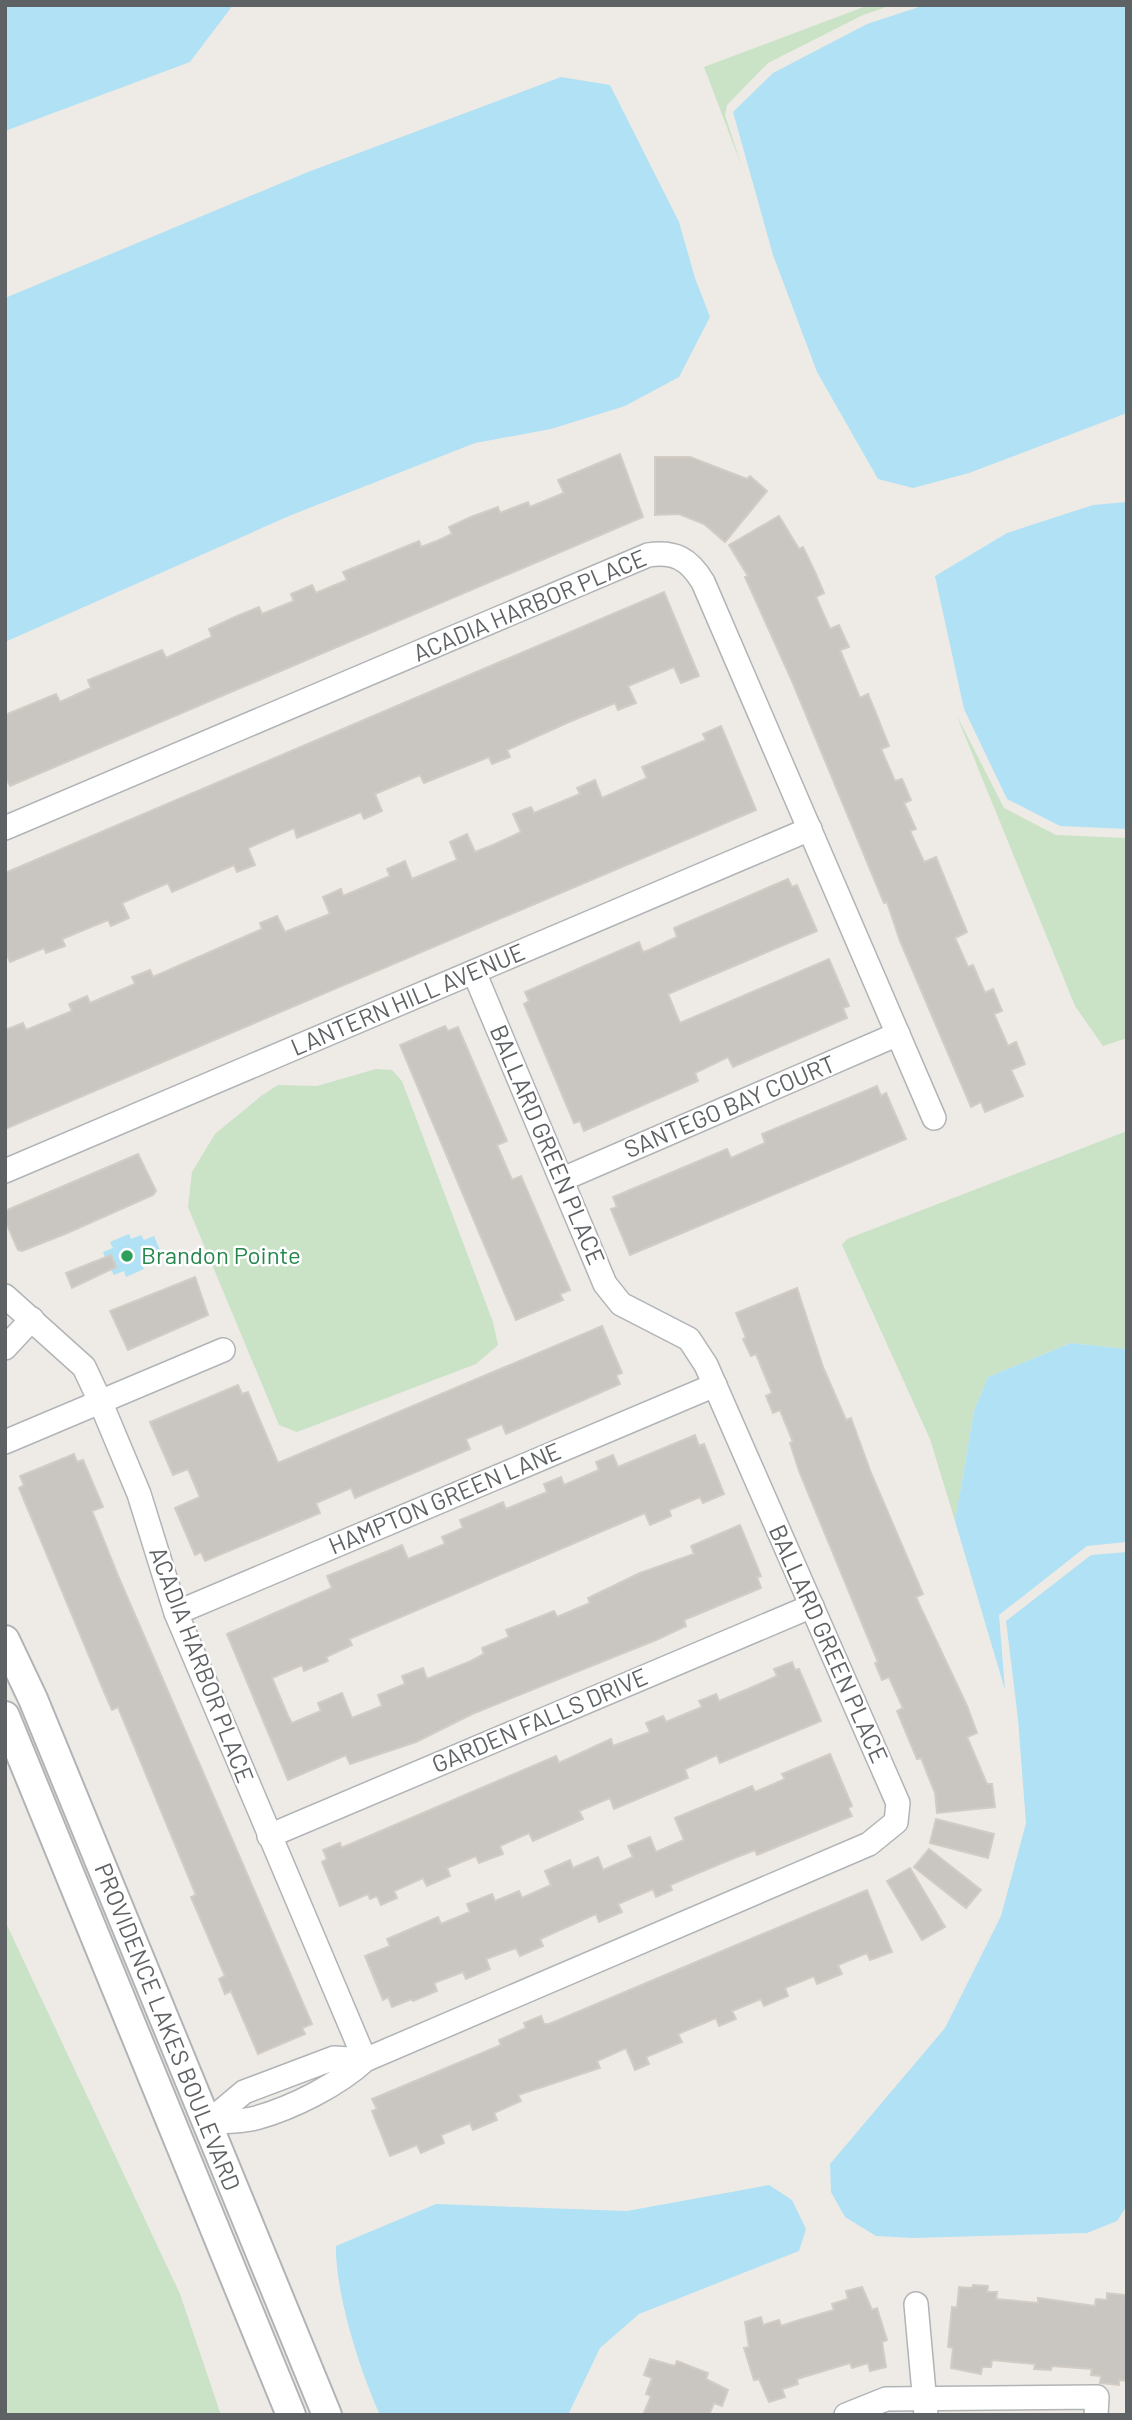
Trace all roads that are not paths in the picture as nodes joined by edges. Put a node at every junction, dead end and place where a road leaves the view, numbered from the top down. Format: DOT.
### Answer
graph roads {
  1 [pos="5,828"];
  2 [pos="810,829"];
  3 [pos="474,972"];
  4 [pos="898,1034"];
  5 [pos="934,1118"];
  6 [pos="5,1171"];
  7 [pos="563,1179"];
  8 [pos="5,1296"];
  9 [pos="32,1319"];
  10 [pos="5,1348"];
  11 [pos="223,1350"];
  12 [pos="715,1385"];
  13 [pos="100,1401"];
  14 [pos="5,1442"];
  15 [pos="811,1606"];
  16 [pos="176,1613"];
  17 [pos="5,1640"];
  18 [pos="5,1716"];
  19 [pos="269,1836"];
  20 [pos="365,2060"];
  21 [pos="207,2123"];
  22 [pos="177,2136"];
  23 [pos="916,2304"];
  24 [pos="1096,2406"];
  25 [pos="925,2407"];
  26 [pos="291,2415"];
  27 [pos="327,2415"];
  28 [pos="846,2415"];
  1 -- 2 [label="street, ACADIA HARBOR PLACE"];
  2 -- 3 [label="street, LANTERN HILL AVENUE"];
  2 -- 4 [label="street, ACADIA HARBOR PLACE"];
  3 -- 6 [label="street, LANTERN HILL AVENUE"];
  3 -- 7 [label="street, BALLARD GREEN PLACE"];
  4 -- 5 [label="street, ACADIA HARBOR PLACE"];
  4 -- 7 [label="street, SANTEGO BAY COURT"];
  7 -- 12 [label="street, BALLARD GREEN PLACE"];
  8 -- 9 [label="street, ACADIA HARBOR PLACE"];
  9 -- 10 [label="street"];
  9 -- 13 [label="street, ACADIA HARBOR PLACE"];
  11 -- 13 [label="street"];
  12 -- 15 [label="street, BALLARD GREEN PLACE"];
  12 -- 16 [label="street, HAMPTON GREEN LANE"];
  13 -- 14 [label="street"];
  13 -- 16 [label="street, ACADIA HARBOR PLACE"];
  15 -- 19 [label="street, GARDEN FALLS DRIVE"];
  15 -- 20 [label="street, BALLARD GREEN PLACE"];
  16 -- 19 [label="street, ACADIA HARBOR PLACE"];
  17 -- 21 [label="street, PROVIDENCE LAKES BOULEVARD"];
  18 -- 22 [label="street, PROVIDENCE LAKES BOULEVARD"];
  19 -- 20 [label="street, ACADIA HARBOR PLACE"];
  20 -- 21 [label="street"];
  21 -- 22 [label="street"];
  21 -- 27 [label="street, PROVIDENCE LAKES BOULEVARD"];
  22 -- 26 [label="street, PROVIDENCE LAKES BOULEVARD"];
  23 -- 25 [label="street"];
  24 -- 25 [label="street"];
  25 -- 28 [label="street"];
}
